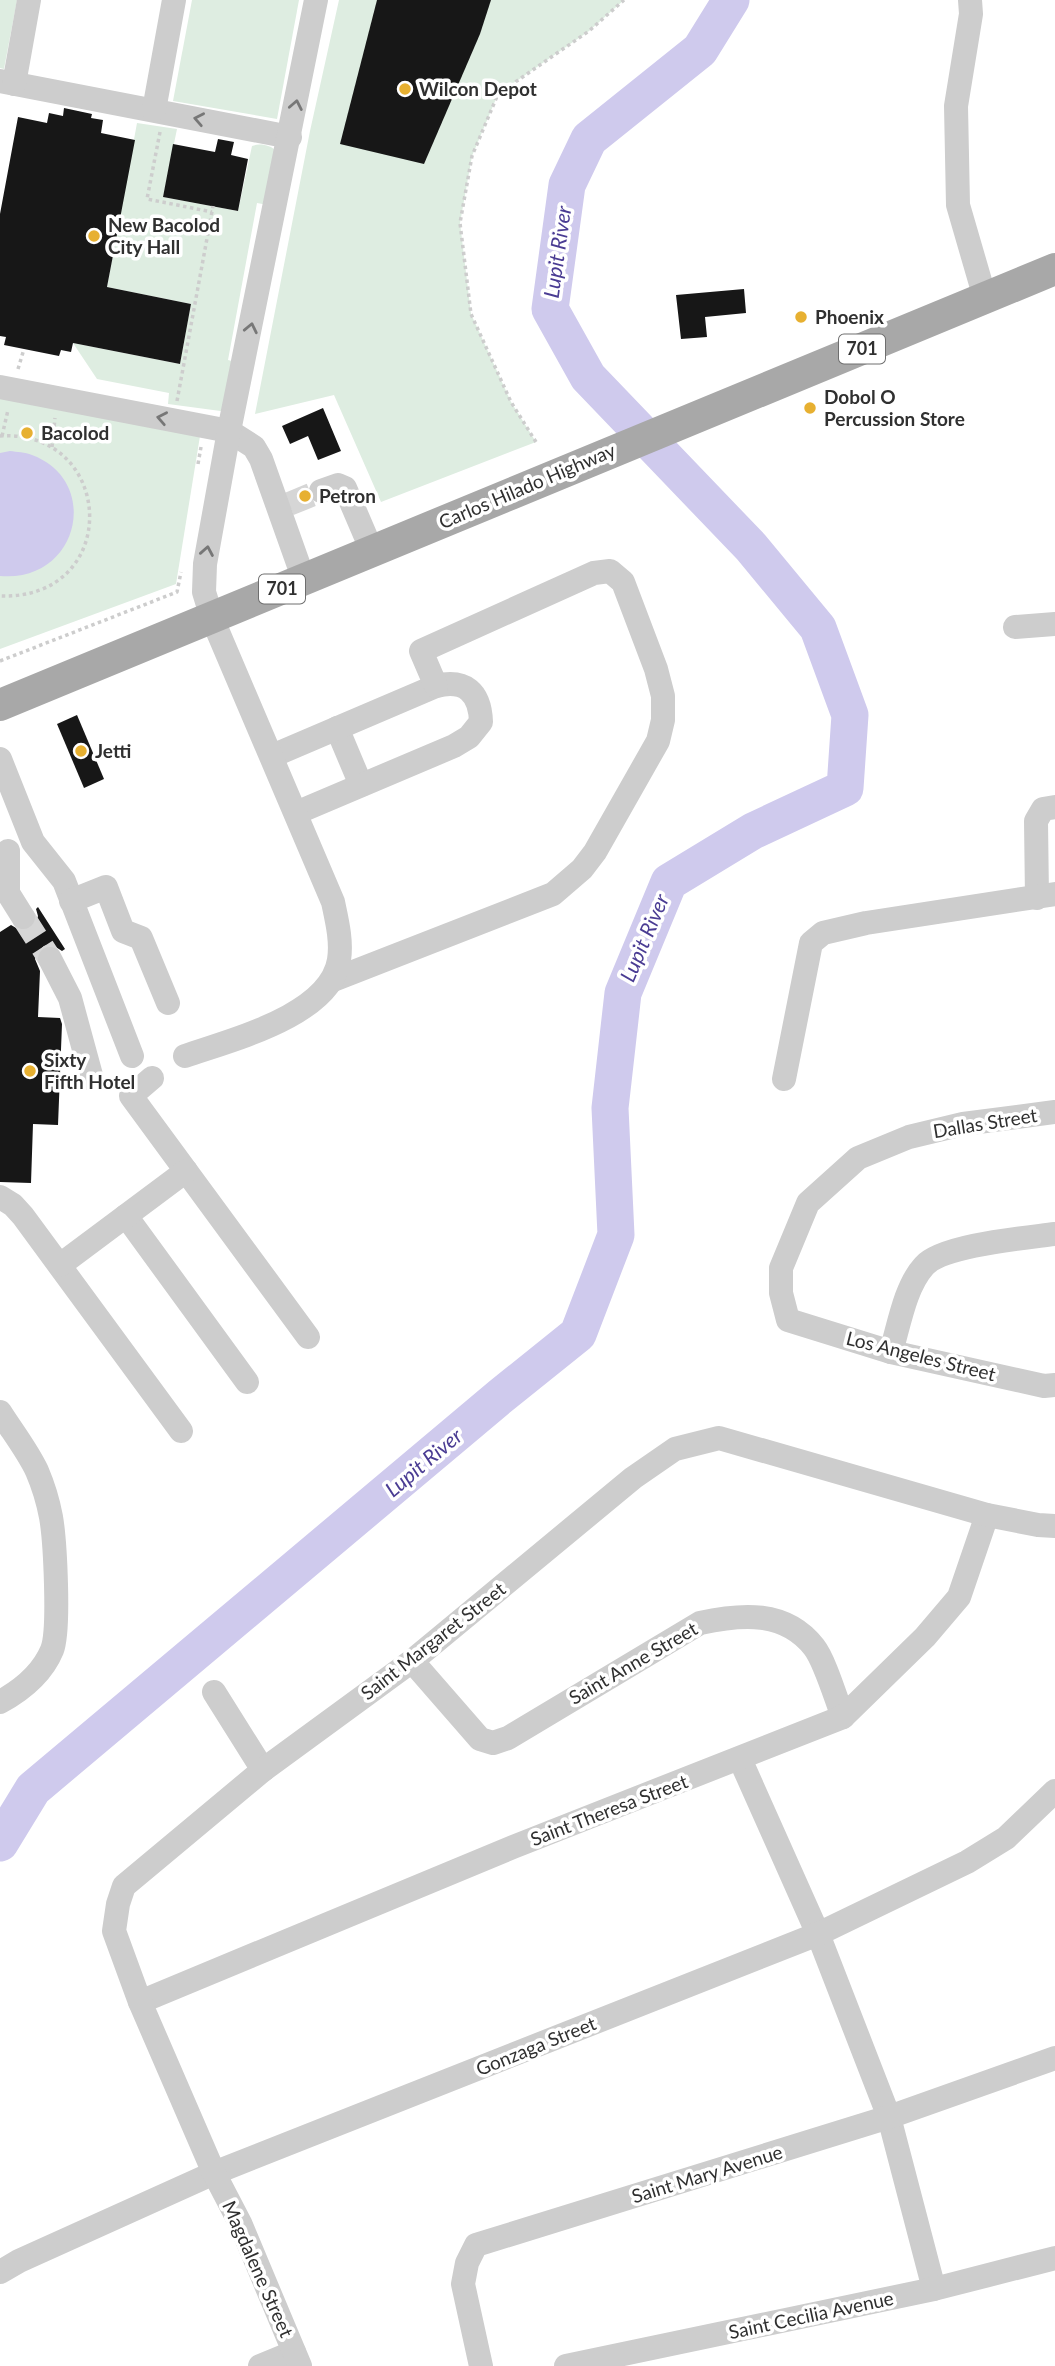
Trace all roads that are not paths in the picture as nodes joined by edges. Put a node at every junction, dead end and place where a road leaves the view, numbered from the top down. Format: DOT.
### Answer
graph roads {
  1 [pos="29,0"];
  2 [pos="174,0"];
  3 [pos="316,0"];
  4 [pos="970,0"];
  5 [pos="7,82"];
  6 [pos="159,111"];
  7 [pos="290,137"];
  8 [pos="1055,269"];
  9 [pos="985,298"];
  10 [pos="0,387"];
  11 [pos="229,431"];
  12 [pos="321,491"];
  13 [pos="372,551"];
  14 [pos="304,580"];
  15 [pos="212,618"];
  16 [pos="1055,624"];
  17 [pos="1015,627"];
  18 [pos="436,686"];
  19 [pos="0,705"];
  20 [pos="337,728"];
  21 [pos="272,756"];
  22 [pos="0,759"];
  23 [pos="361,785"];
  24 [pos="1055,807"];
  25 [pos="296,813"];
  26 [pos="33,842"];
  27 [pos="4,851"];
  28 [pos="1046,896"];
  29 [pos="71,901"];
  30 [pos="23,917"];
  31 [pos="50,959"];
  32 [pos="332,980"];
  33 [pos="168,1003"];
  34 [pos="132,1056"];
  35 [pos="185,1056"];
  36 [pos="152,1078"];
  37 [pos="92,1079"];
  38 [pos="784,1079"];
  39 [pos="1055,1112"];
  40 [pos="186,1171"];
  41 [pos="0,1197"];
  42 [pos="126,1216"];
  43 [pos="1055,1234"];
  44 [pos="60,1265"];
  45 [pos="788,1320"];
  46 [pos="308,1337"];
  47 [pos="891,1352"];
  48 [pos="247,1382"];
  49 [pos="1055,1385"];
  50 [pos="0,1412"];
  51 [pos="181,1431"];
  52 [pos="987,1515"];
  53 [pos="1055,1526"];
  54 [pos="412,1661"];
  55 [pos="214,1692"];
  56 [pos="0,1702"];
  57 [pos="844,1717"];
  58 [pos="740,1759"];
  59 [pos="263,1770"];
  60 [pos="1055,1791"];
  61 [pos="818,1934"];
  62 [pos="141,2002"];
  63 [pos="1055,2058"];
  64 [pos="889,2117"];
  65 [pos="214,2173"];
  66 [pos="1055,2258"];
  67 [pos="0,2272"];
  68 [pos="934,2289"];
  69 [pos="297,2359"];
  70 [pos="260,2366"];
  71 [pos="481,2366"];
  72 [pos="566,2366"];
  1 -- 5 [label="street"];
  2 -- 6 [label="street"];
  7 -- 3 [label="street, one-way"];
  4 -- 9 [label="street"];
  5 -- 6 [label="street"];
  7 -- 6 [label="street, one-way"];
  11 -- 7 [label="street, one-way"];
  8 -- 9 [label="main road, Carlos Hilado Highway / 701"];
  9 -- 13 [label="main road, Carlos Hilado Highway / 701"];
  11 -- 10 [label="street, one-way"];
  11 -- 14 [label="street"];
  15 -- 11 [label="street, one-way"];
  12 -- 13 [label="street"];
  13 -- 14 [label="main road, Carlos Hilado Highway / 701"];
  14 -- 15 [label="main road, Carlos Hilado Highway / 701"];
  15 -- 19 [label="main road, Carlos Hilado Highway / 701"];
  15 -- 21 [label="street"];
  16 -- 17 [label="street"];
  18 -- 20 [label="street"];
  18 -- 23 [label="street"];
  18 -- 32 [label="street"];
  20 -- 21 [label="street"];
  20 -- 23 [label="street"];
  21 -- 25 [label="street"];
  22 -- 26 [label="street"];
  23 -- 25 [label="street"];
  24 -- 28 [label="street"];
  25 -- 32 [label="street"];
  26 -- 27 [label="street"];
  26 -- 29 [label="street"];
  27 -- 30 [label="street"];
  28 -- 38 [label="street"];
  29 -- 33 [label="street"];
  29 -- 34 [label="street"];
  31 -- 37 [label="street"];
  32 -- 35 [label="street"];
  36 -- 40 [label="street"];
  39 -- 45 [label="street, Dallas Street"];
  40 -- 42 [label="street"];
  40 -- 46 [label="street"];
  41 -- 44 [label="street"];
  42 -- 44 [label="street"];
  42 -- 48 [label="street"];
  43 -- 47 [label="street"];
  44 -- 51 [label="street"];
  45 -- 47 [label="street, Los Angeles Street"];
  47 -- 49 [label="street, Los Angeles Street"];
  50 -- 56 [label="street"];
  52 -- 53 [label="street, Saint Margaret Street"];
  52 -- 54 [label="street, Saint Margaret Street"];
  52 -- 57 [label="street, Saint Theresa Street"];
  54 -- 57 [label="street, Saint Anne Street"];
  54 -- 59 [label="street, Saint Margaret Street"];
  55 -- 59 [label="street"];
  57 -- 58 [label="street, Saint Theresa Street"];
  58 -- 61 [label="street"];
  58 -- 62 [label="street, Saint Theresa Street"];
  59 -- 62 [label="street, Saint Margaret Street"];
  60 -- 61 [label="street, Gonzaga Street"];
  61 -- 64 [label="street"];
  61 -- 65 [label="street, Gonzaga Street"];
  62 -- 65 [label="street, Saint Margaret Street"];
  63 -- 64 [label="street, Saint Mary Avenue"];
  64 -- 68 [label="street"];
  64 -- 71 [label="street, Saint Mary Avenue"];
  65 -- 67 [label="street, Gonzaga Street"];
  65 -- 69 [label="street, Magdalene Street"];
  66 -- 68 [label="street, Saint Cecilia Avenue"];
  68 -- 72 [label="street, Saint Cecilia Avenue"];
  69 -- 70 [label="street"];
}
